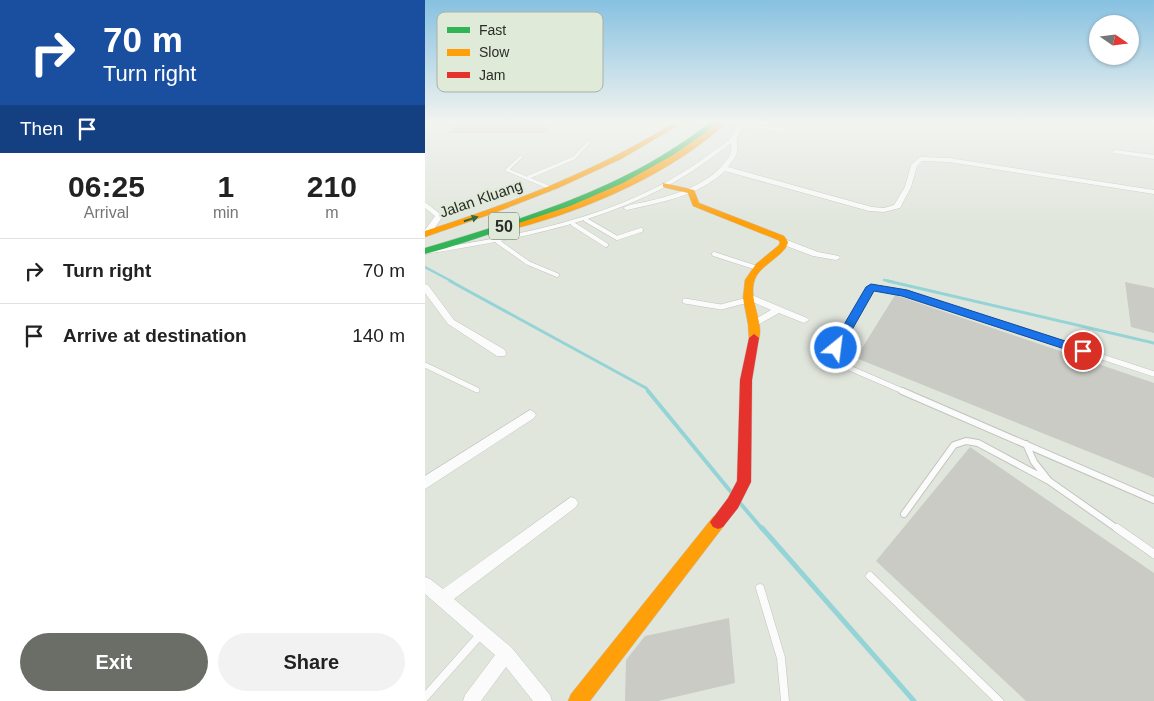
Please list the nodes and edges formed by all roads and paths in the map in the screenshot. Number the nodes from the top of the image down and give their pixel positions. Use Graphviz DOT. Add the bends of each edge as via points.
graph roads {
  1 [pos="575,156"];
  2 [pos="624,156"];
  3 [pos="668,156"];
  4 [pos="678,156"];
  5 [pos="712,156"];
  6 [pos="733,156"];
  7 [pos="521,157"];
  8 [pos="664,158"];
  9 [pos="723,168"];
  10 [pos="529,177"];
  11 [pos="666,185"];
  12 [pos="553,190"];
  13 [pos="691,192"];
  14 [pos="1154,192"];
  15 [pos="506,202"];
  16 [pos="425,204"];
  17 [pos="602,214"];
  18 [pos="519,216"];
  19 [pos="586,220"];
  20 [pos="573,224"];
  21 [pos="641,230"];
  22 [pos="426,233"];
  23 [pos="483,233"];
  24 [pos="497,241"];
  25 [pos="784,242"];
  26 [pos="606,245"];
  27 [pos="425,251"];
  28 [pos="714,254"];
  29 [pos="836,258"];
  30 [pos="757,268"];
  31 [pos="557,275"];
  32 [pos="425,288"];
  33 [pos="748,298"];
  34 [pos="685,302"];
  35 [pos="779,309"];
  36 [pos="804,320"];
  37 [pos="753,324"];
  38 [pos="501,353"];
  39 [pos="425,365"];
  40 [pos="1154,374"];
  41 [pos="477,390"];
  42 [pos="530,415"];
  43 [pos="1026,444"];
  44 [pos="1049,481"];
  45 [pos="425,483"];
  46 [pos="1154,500"];
  47 [pos="571,502"];
  48 [pos="904,514"];
  49 [pos="1154,554"];
  50 [pos="870,576"];
  51 [pos="425,584"];
  52 [pos="759,588"];
  53 [pos="442,600"];
  54 [pos="481,634"];
  55 [pos="506,654"];
  56 [pos="425,697"];
  57 [pos="471,701"];
  58 [pos="545,701"];
  59 [pos="578,701"];
  60 [pos="785,701"];
  61 [pos="999,701"];
  1 -- 10 [label="lane"];
  2 -- 12 [label="main road, Jalan Kluang / 50"];
  3 -- 8 [label="main road, Jalan Kluang / 50"];
  4 -- 23 [label="main road" via="623,187 557,214"];
  5 -- 11 [label="street"];
  6 -- 9 [label="street"];
  7 -- 10 [label="lane" via="507,170"];
  8 -- 23 [label="main road, Jalan Kluang / 50" via="582,198"];
  9 -- 13 [label="street"];
  9 -- 14 [label="street" via="872,210 897,206 908,187 914,165 920,159 949,160"];
  10 -- 12 [label="lane"];
  11 -- 13 [label="main road"];
  11 -- 17 [label="street"];
  22 -- 12 [label="main road, Jalan Kluang / 50, one-way"];
  13 -- 17 [label="street"];
  13 -- 25 [label="main road" via="696,204"];
  15 -- 18 [label="path, bridge"];
  16 -- 22 [label="street" via="439,216"];
  17 -- 19 [label="street"];
  19 -- 20 [label="street"];
  19 -- 21 [label="lane" via="617,238"];
  20 -- 24 [label="street"];
  20 -- 26 [label="lane"];
  23 -- 27 [label="main road, Jalan Kluang / 50"];
  24 -- 27 [label="street"];
  24 -- 31 [label="lane" via="528,264"];
  25 -- 29 [label="street"];
  25 -- 30 [label="main road"];
  28 -- 30 [label="lane"];
  30 -- 33 [label="main road" via="747,284"];
  32 -- 38 [label="street" via="451,322"];
  33 -- 34 [label="lane" via="721,307"];
  33 -- 35 [label="street"];
  33 -- 37 [label="main road"];
  35 -- 36 [label="street"];
  35 -- 37 [label="street"];
  37 -- 59 [label="main road" via="755,330 746,380 744,482 740,491"];
  39 -- 41 [label="lane"];
  40 -- 43 [label="lane" via="904,292 871,287 836,348 837,360"];
  42 -- 45 [label="street"];
  43 -- 44 [label="lane" via="1034,462"];
  43 -- 46 [label="lane"];
  44 -- 48 [label="lane" via="979,443 966,441 954,445"];
  44 -- 49 [label="lane"];
  47 -- 53 [label="street"];
  50 -- 61 [label="lane"];
  51 -- 53 [label="street"];
  52 -- 60 [label="lane" via="777,641"];
  53 -- 54 [label="street"];
  54 -- 55 [label="street"];
  54 -- 56 [label="lane"];
  55 -- 57 [label="street"];
  55 -- 58 [label="street"];
}
